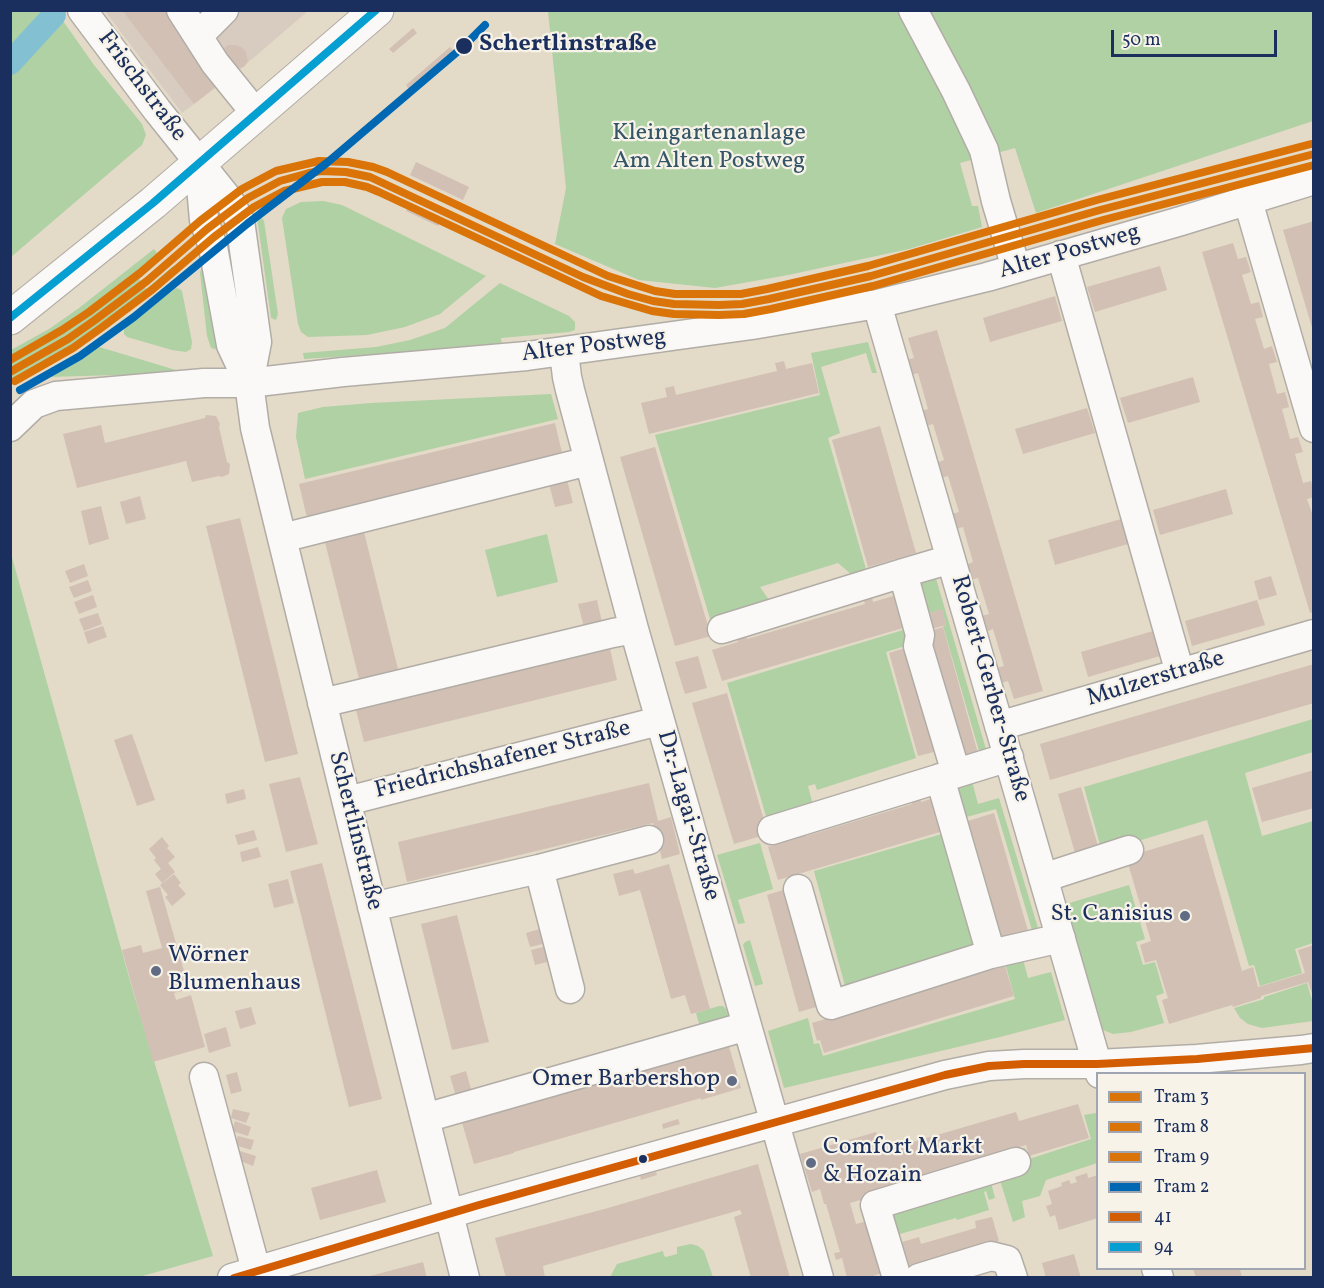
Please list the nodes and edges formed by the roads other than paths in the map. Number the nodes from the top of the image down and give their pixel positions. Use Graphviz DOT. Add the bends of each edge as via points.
graph roads {
  1 [pos="82,10"];
  2 [pos="181,10"];
  3 [pos="224,10"];
  4 [pos="377,10"];
  5 [pos="913,10"];
  6 [pos="198,36"];
  7 [pos="257,115"];
  8 [pos="199,164"];
  9 [pos="1314,180"];
  10 [pos="1248,201"];
  11 [pos="1061,255"];
  12 [pos="1016,268"];
  13 [pos="877,304"];
  14 [pos="10,318"];
  15 [pos="564,352"];
  16 [pos="249,383"];
  17 [pos="10,427"];
  18 [pos="1314,428"];
  19 [pos="589,461"];
  20 [pos="282,538"];
  21 [pos="951,560"];
  22 [pos="903,573"];
  23 [pos="634,629"];
  24 [pos="722,629"];
  25 [pos="1314,634"];
  26 [pos="1180,673"];
  27 [pos="322,703"];
  28 [pos="659,721"];
  29 [pos="999,726"];
  30 [pos="1008,757"];
  31 [pos="948,776"];
  32 [pos="347,801"];
  33 [pos="772,830"];
  34 [pos="649,840"];
  35 [pos="1130,850"];
  36 [pos="539,869"];
  37 [pos="1043,878"];
  38 [pos="798,889"];
  39 [pos="372,907"];
  40 [pos="1060,938"];
  41 [pos="991,954"];
  42 [pos="570,989"];
  43 [pos="747,1026"];
  44 [pos="1314,1048"];
  45 [pos="1099,1069"];
  46 [pos="204,1077"];
  47 [pos="425,1118"];
  48 [pos="775,1122"];
  49 [pos="1016,1162"];
  50 [pos="448,1214"];
  51 [pos="312,1266"];
  52 [pos="244,1274"];
  53 [pos="465,1278"];
  54 [pos="819,1278"];
  55 [pos="897,1278"];
  56 [pos="919,1278"];
  57 [pos="1013,1278"];
  1 -- 8 [label="street, Frischstraße"];
  2 -- 6 [label="street"];
  3 -- 6 [label="street"];
  4 -- 7 [label="main road"];
  5 -- 12 [label="street" via="984,150"];
  6 -- 7 [label="street"];
  7 -- 8 [label="main road"];
  8 -- 14 [label="main road"];
  8 -- 16 [label="street, Schertlinstraße" via="204,220 213,247 231,345"];
  9 -- 10 [label="street, Alter Postweg"];
  10 -- 11 [label="street, Alter Postweg"];
  10 -- 18 [label="street"];
  11 -- 12 [label="street, Alter Postweg"];
  11 -- 26 [label="street"];
  12 -- 13 [label="street, Alter Postweg"];
  13 -- 15 [label="street, Alter Postweg"];
  13 -- 21 [label="street, Robert-Gerber-Straße"];
  15 -- 16 [label="street, Alter Postweg"];
  15 -- 19 [label="street, Dr.-Lagai-Straße"];
  16 -- 17 [label="street, Alter Postweg" via="204,383 56,396 34,404"];
  16 -- 20 [label="street, Schertlinstraße" via="255,428"];
  19 -- 20 [label="street"];
  19 -- 23 [label="street, Dr.-Lagai-Straße"];
  20 -- 27 [label="street, Schertlinstraße"];
  21 -- 22 [label="street"];
  21 -- 29 [label="street, Robert-Gerber-Straße"];
  22 -- 24 [label="street"];
  22 -- 31 [label="street" via="920,635 918,646"];
  23 -- 27 [label="street"];
  23 -- 28 [label="street, Dr.-Lagai-Straße"];
  25 -- 26 [label="street, Mulzerstraße"];
  26 -- 29 [label="street, Mulzerstraße"];
  27 -- 32 [label="street, Schertlinstraße"];
  28 -- 32 [label="street, Friedrichshafener Straße"];
  28 -- 43 [label="street, Dr.-Lagai-Straße"];
  29 -- 30 [label="street, Robert-Gerber-Straße"];
  30 -- 31 [label="street"];
  30 -- 37 [label="street, Robert-Gerber-Straße"];
  31 -- 33 [label="street"];
  31 -- 41 [label="street"];
  32 -- 39 [label="street, Schertlinstraße"];
  34 -- 36 [label="street"];
  35 -- 37 [label="street"];
  36 -- 39 [label="street"];
  36 -- 42 [label="street"];
  37 -- 40 [label="street, Robert-Gerber-Straße"];
  38 -- 41 [label="street" via="831,1005"];
  39 -- 47 [label="street, Schertlinstraße"];
  40 -- 41 [label="street"];
  40 -- 45 [label="street, Robert-Gerber-Straße"];
  43 -- 47 [label="street"];
  43 -- 48 [label="street, Dr.-Lagai-Straße"];
  44 -- 45 [label="street"];
  45 -- 48 [label="street" via="989,1066 945,1074"];
  46 -- 52 [label="street"];
  47 -- 50 [label="street, Schertlinstraße"];
  48 -- 50 [label="street"];
  48 -- 54 [label="street, Dr.-Lagai-Straße"];
  49 -- 55 [label="street" via="875,1205"];
  50 -- 51 [label="street"];
  50 -- 53 [label="street, Schertlinstraße"];
  51 -- 52 [label="street"];
  56 -- 57 [label="street" via="991,1256 1007,1260"];
}
